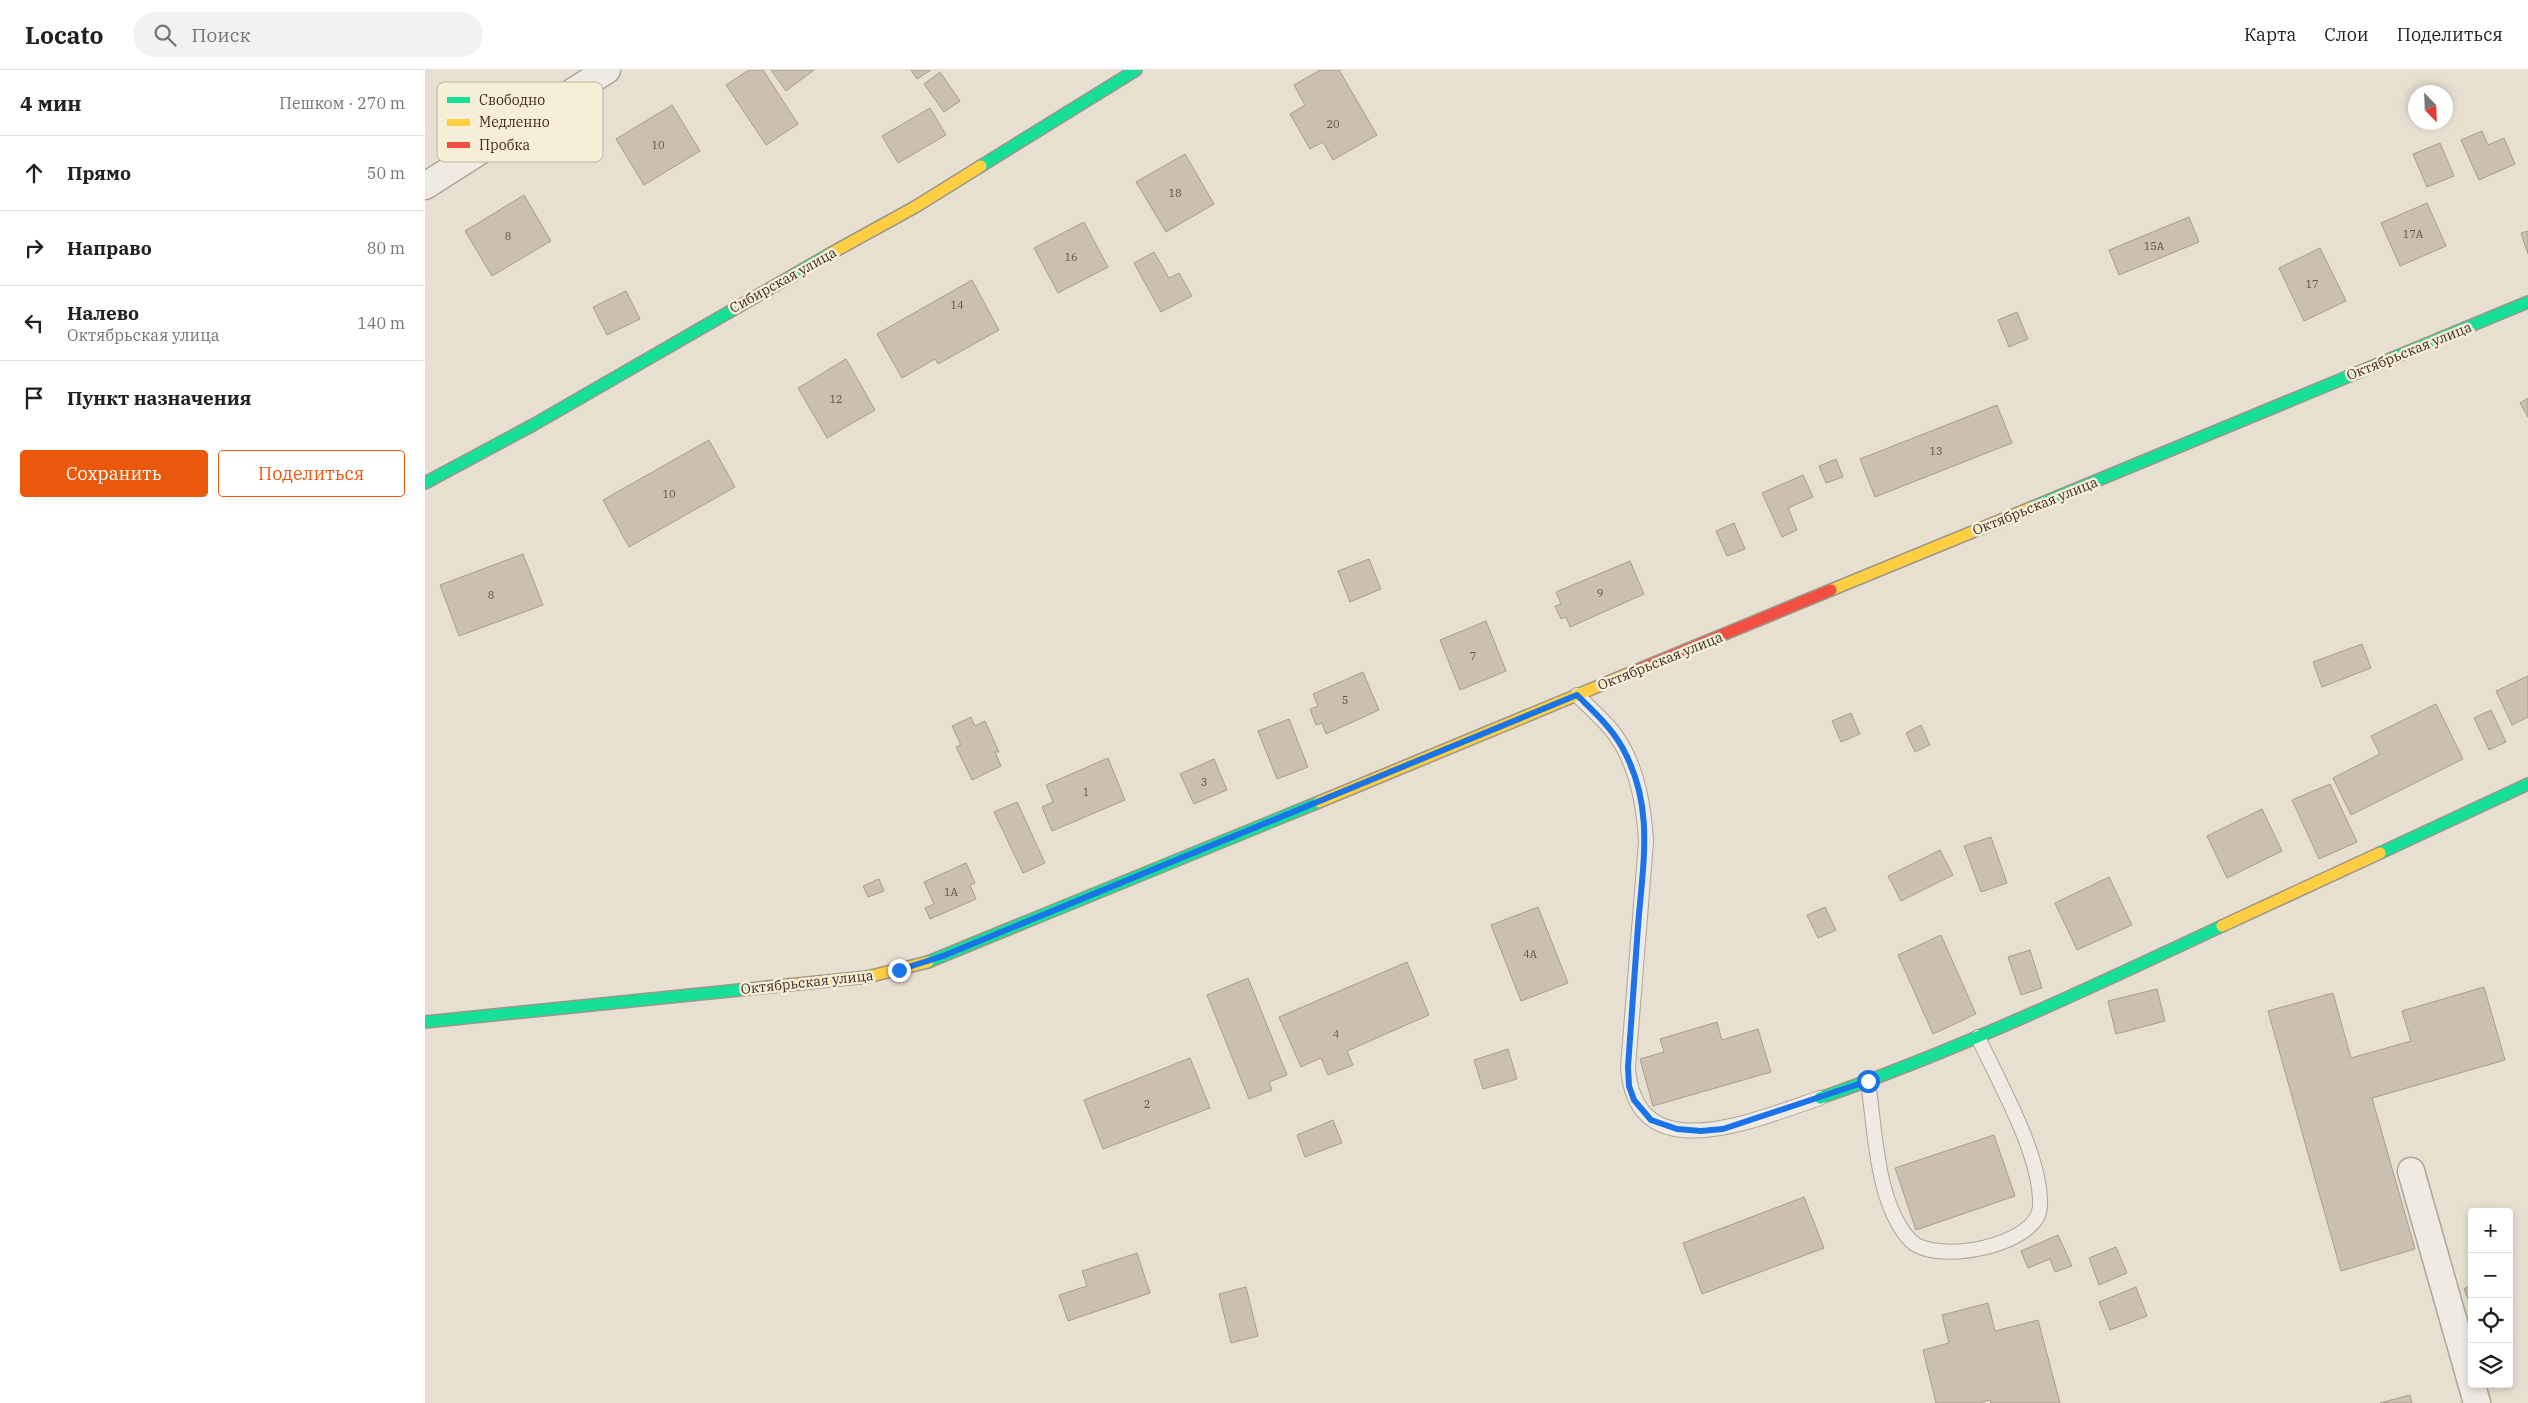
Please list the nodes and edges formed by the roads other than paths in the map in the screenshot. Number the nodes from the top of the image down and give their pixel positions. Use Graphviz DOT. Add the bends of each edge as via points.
graph roads {
  1 [pos="607,70"];
  2 [pos="1136,70"];
  3 [pos="588,82"];
  4 [pos="463,162"];
  5 [pos="425,186"];
  6 [pos="2528,302"];
  7 [pos="425,483"];
  8 [pos="1577,695"];
  9 [pos="2528,784"];
  10 [pos="425,1022"];
  11 [pos="1978,1037"];
  12 [pos="1868,1081"];
  13 [pos="1820,1098"];
  14 [pos="2411,1171"];
  15 [pos="2477,1403"];
  1 -- 3 [label="street"];
  2 -- 7 [label="street, Сибирская улица" via="915,207"];
  4 -- 5 [label="street"];
  6 -- 8 [label="street, Октябрьская улица"];
  8 -- 10 [label="street, Октябрьская улица" via="943,956 899,970 867,977"];
  8 -- 13 [label="lane" via="1623,747 1637,781 1645,818 1646,842 1628,1067 1629,1086 1637,1105 1651,1120 1677,1129 1701,1131 1723,1129"];
  9 -- 11 [label="street"];
  11 -- 12 [label="street"];
  11 -- 12 [label="lane" via="2024,1138 2038,1181 2040,1208 2035,1221 2013,1237 1991,1246 1957,1252 1921,1248 1901,1229 1887,1198"];
  12 -- 13 [label="street"];
  14 -- 15 [label="street"];
}
